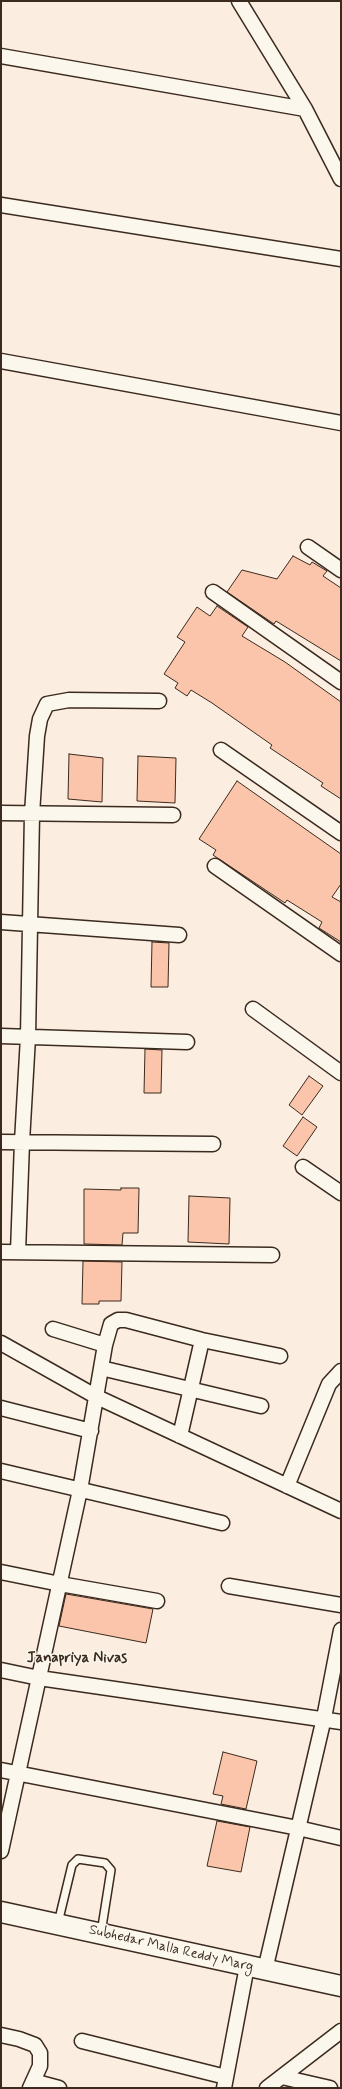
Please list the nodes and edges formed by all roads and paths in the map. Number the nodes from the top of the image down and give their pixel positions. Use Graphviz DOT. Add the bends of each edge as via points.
graph roads {
  1 [pos="239,1"];
  2 [pos="1,56"];
  3 [pos="305,109"];
  4 [pos="341,179"];
  5 [pos="1,205"];
  6 [pos="341,259"];
  7 [pos="1,361"];
  8 [pos="341,423"];
  9 [pos="308,547"];
  10 [pos="341,570"];
  11 [pos="213,592"];
  12 [pos="341,682"];
  13 [pos="159,701"];
  14 [pos="221,750"];
  15 [pos="1,813"];
  16 [pos="32,814"];
  17 [pos="173,815"];
  18 [pos="341,832"];
  19 [pos="215,866"];
  20 [pos="1,922"];
  21 [pos="31,924"];
  22 [pos="179,935"];
  23 [pos="341,954"];
  24 [pos="253,1009"];
  25 [pos="1,1036"];
  26 [pos="28,1037"];
  27 [pos="187,1042"];
  28 [pos="341,1073"];
  29 [pos="1,1142"];
  30 [pos="22,1142"];
  31 [pos="213,1144"];
  32 [pos="303,1167"];
  33 [pos="341,1193"];
  34 [pos="1,1252"];
  35 [pos="18,1252"];
  36 [pos="272,1255"];
  37 [pos="53,1328"];
  38 [pos="202,1340"];
  39 [pos="1,1343"];
  40 [pos="105,1345"];
  41 [pos="280,1356"];
  42 [pos="101,1368"];
  43 [pos="341,1371"];
  44 [pos="190,1389"];
  45 [pos="97,1397"];
  46 [pos="261,1406"];
  47 [pos="1,1408"];
  48 [pos="91,1430"];
  49 [pos="180,1436"];
  50 [pos="1,1471"];
  51 [pos="287,1486"];
  52 [pos="80,1490"];
  53 [pos="341,1511"];
  54 [pos="222,1523"];
  55 [pos="1,1572"];
  56 [pos="60,1584"];
  57 [pos="229,1586"];
  58 [pos="157,1601"];
  59 [pos="341,1605"];
  60 [pos="341,1630"];
  61 [pos="1,1670"];
  62 [pos="39,1678"];
  63 [pos="324,1718"];
  64 [pos="341,1722"];
  65 [pos="1,1770"];
  66 [pos="19,1774"];
  67 [pos="298,1828"];
  68 [pos="341,1838"];
  69 [pos="1,1851"];
  70 [pos="1,1912"];
  71 [pos="58,1923"];
  72 [pos="101,1933"];
  73 [pos="256,1968"];
  74 [pos="341,1986"];
  75 [pos="341,2031"];
  76 [pos="1,2035"];
  77 [pos="82,2040"];
  78 [pos="282,2077"];
  79 [pos="225,2082"];
  80 [pos="31,2085"];
  81 [pos="59,2088"];
  82 [pos="267,2088"];
  83 [pos="330,2088"];
  1 -- 3 [label="street"];
  2 -- 3 [label="street"];
  3 -- 4 [label="street"];
  5 -- 6 [label="street"];
  7 -- 8 [label="street"];
  9 -- 10 [label="street"];
  11 -- 12 [label="street"];
  13 -- 16 [label="street" via="69,700 47,704 40,719 37,736"];
  14 -- 18 [label="street"];
  15 -- 16 [label="street"];
  16 -- 17 [label="street"];
  16 -- 21 [label="street"];
  19 -- 23 [label="street"];
  20 -- 21 [label="street"];
  21 -- 22 [label="street"];
  21 -- 26 [label="street"];
  24 -- 28 [label="street"];
  25 -- 26 [label="street"];
  26 -- 27 [label="street"];
  26 -- 30 [label="street"];
  29 -- 30 [label="street"];
  30 -- 31 [label="street"];
  30 -- 35 [label="street"];
  32 -- 33 [label="street"];
  34 -- 35 [label="street"];
  35 -- 36 [label="street"];
  37 -- 40 [label="street"];
  38 -- 40 [label="street" via="118,1320 109,1329"];
  38 -- 41 [label="street"];
  38 -- 44 [label="street"];
  39 -- 45 [label="street"];
  40 -- 42 [label="street"];
  42 -- 44 [label="street"];
  42 -- 45 [label="street"];
  43 -- 51 [label="street" via="329,1384"];
  44 -- 46 [label="street"];
  44 -- 49 [label="street"];
  45 -- 48 [label="street"];
  45 -- 49 [label="street"];
  47 -- 48 [label="street"];
  48 -- 52 [label="street"];
  49 -- 51 [label="street"];
  50 -- 52 [label="street"];
  51 -- 53 [label="street"];
  52 -- 54 [label="street"];
  52 -- 56 [label="street"];
  55 -- 56 [label="street"];
  56 -- 58 [label="street"];
  56 -- 62 [label="street"];
  57 -- 59 [label="street"];
  60 -- 63 [label="street"];
  61 -- 62 [label="street"];
  62 -- 63 [label="street"];
  62 -- 66 [label="street"];
  63 -- 64 [label="street"];
  63 -- 67 [label="street"];
  65 -- 66 [label="street"];
  66 -- 67 [label="street"];
  66 -- 69 [label="street"];
  67 -- 68 [label="street"];
  67 -- 73 [label="street"];
  70 -- 71 [label="main road, Subhedar Malla Reddy Marg"];
  71 -- 72 [label="main road, Subhedar Malla Reddy Marg"];
  71 -- 72 [label="lane" via="72,1865 78,1859 105,1862 111,1870"];
  72 -- 73 [label="main road, Subhedar Malla Reddy Marg"];
  73 -- 74 [label="main road, Subhedar Malla Reddy Marg"];
  73 -- 79 [label="street"];
  75 -- 78 [label="street"];
  76 -- 80 [label="street" via="34,2045 40,2053 40,2066"];
  77 -- 79 [label="street"];
  78 -- 82 [label="street"];
  78 -- 83 [label="street"];
  80 -- 81 [label="street"];
}
